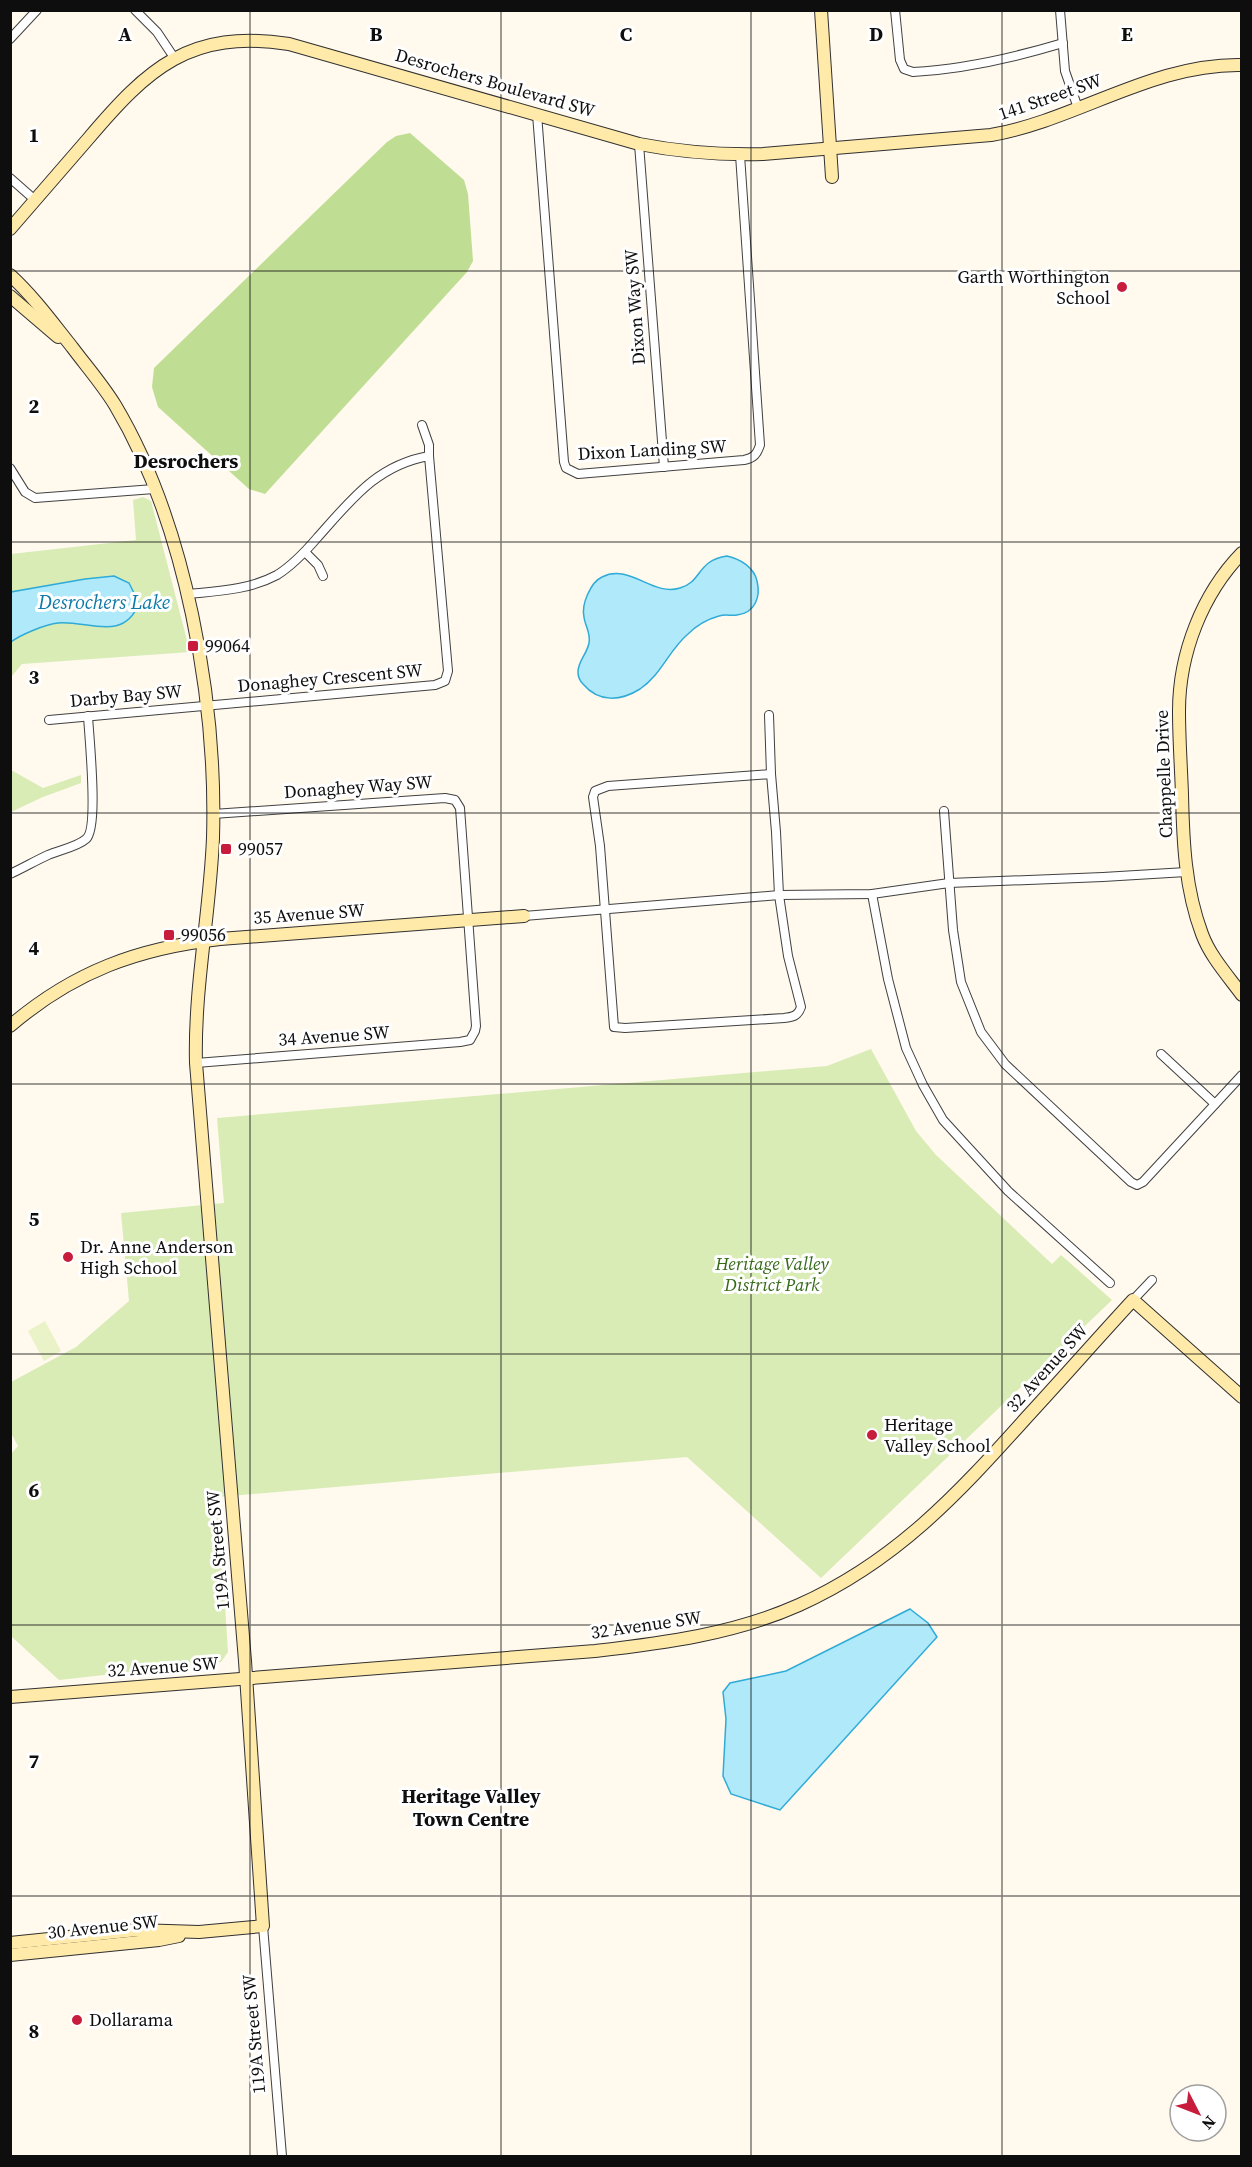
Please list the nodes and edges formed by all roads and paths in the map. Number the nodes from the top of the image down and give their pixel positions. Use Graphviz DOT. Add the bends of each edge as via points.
graph roads {
  1 [pos="36,10"];
  2 [pos="135,10"];
  3 [pos="821,10"];
  4 [pos="895,10"];
  5 [pos="1060,10"];
  6 [pos="10,39"];
  7 [pos="1063,43"];
  8 [pos="175,58"];
  9 [pos="1242,65"];
  10 [pos="1078,108"];
  11 [pos="537,114"];
  12 [pos="639,144"];
  13 [pos="831,149"];
  14 [pos="740,154"];
  15 [pos="832,177"];
  16 [pos="10,178"];
  17 [pos="35,200"];
  18 [pos="10,229"];
  19 [pos="10,275"];
  20 [pos="10,296"];
  21 [pos="73,349"];
  22 [pos="422,425"];
  23 [pos="429,456"];
  24 [pos="664,467"];
  25 [pos="10,468"];
  26 [pos="154,489"];
  27 [pos="305,552"];
  28 [pos="1242,553"];
  29 [pos="323,576"];
  30 [pos="188,594"];
  31 [pos="207,705"];
  32 [pos="770,715"];
  33 [pos="88,716"];
  34 [pos="50,720"];
  35 [pos="771,774"];
  36 [pos="944,811"];
  37 [pos="213,814"];
  38 [pos="1186,872"];
  39 [pos="10,874"];
  40 [pos="949,883"];
  41 [pos="872,894"];
  42 [pos="779,895"];
  43 [pos="604,910"];
  44 [pos="524,916"];
  45 [pos="468,920"];
  46 [pos="205,940"];
  47 [pos="1242,995"];
  48 [pos="10,1026"];
  49 [pos="1161,1054"];
  50 [pos="196,1063"];
  51 [pos="1242,1075"];
  52 [pos="1215,1104"];
  53 [pos="1152,1280"];
  54 [pos="1110,1283"];
  55 [pos="1133,1300"];
  56 [pos="1242,1397"];
  57 [pos="246,1678"];
  58 [pos="10,1697"];
  59 [pos="263,1926"];
  60 [pos="199,1932"];
  61 [pos="10,1943"];
  62 [pos="10,1955"];
  63 [pos="282,2157"];
  1 -- 6 [label="street"];
  2 -- 8 [label="street"];
  3 -- 13 [label="street"];
  4 -- 7 [label="street" via="900,60 904,69 913,72 986,64"];
  5 -- 7 [label="street"];
  7 -- 10 [label="street" via="1065,71"];
  8 -- 11 [label="street, Desrochers Boulevard SW" via="220,43 289,44"];
  8 -- 17 [label="street, Desrochers Boulevard SW" via="124,97"];
  9 -- 10 [label="street, 141 Street SW" via="1213,66 1167,76"];
  10 -- 13 [label="street, 141 Street SW" via="991,135"];
  11 -- 12 [label="street, Desrochers Boulevard SW"];
  11 -- 24 [label="street, Dixon Landing SW" via="566,468 578,474"];
  12 -- 14 [label="street, Desrochers Boulevard SW"];
  12 -- 24 [label="street, Dixon Way SW"];
  13 -- 14 [label="street, Desrochers Boulevard SW"];
  13 -- 15 [label="street"];
  14 -- 24 [label="street, Dixon Landing SW" via="760,445 750,459"];
  16 -- 17 [label="street"];
  17 -- 18 [label="street, Desrochers Boulevard SW"];
  19 -- 21 [label="street" via="41,306"];
  20 -- 21 [label="street"];
  21 -- 26 [label="street, 119A Street SW" via="115,406"];
  22 -- 23 [label="street, Donaghey Crescent SW"];
  23 -- 27 [label="street" via="401,463 372,481"];
  23 -- 31 [label="street, Donaghey Crescent SW" via="448,671 445,681"];
  25 -- 26 [label="street" via="25,492 35,498"];
  26 -- 30 [label="street, 119A Street SW"];
  27 -- 29 [label="street"];
  27 -- 30 [label="street" via="288,567 258,583 233,590"];
  28 -- 38 [label="street, Chappelle Drive" via="1212,591 1194,630 1183,672 1179,710"];
  30 -- 31 [label="street, 119A Street SW"];
  31 -- 33 [label="street, Darby Bay SW"];
  31 -- 37 [label="street, 119A Street SW"];
  32 -- 35 [label="street"];
  33 -- 34 [label="street, Darby Bay SW"];
  33 -- 39 [label="street" via="92,805 89,837"];
  35 -- 42 [label="street"];
  35 -- 43 [label="street" via="608,786 595,791"];
  36 -- 40 [label="street"];
  37 -- 45 [label="street, Donaghey Way SW" via="455,800 460,808"];
  37 -- 46 [label="street, 119A Street SW"];
  38 -- 40 [label="street"];
  38 -- 47 [label="street, Chappelle Drive" via="1202,935"];
  40 -- 41 [label="street"];
  40 -- 52 [label="street" via="962,982 981,1032 1005,1064 1131,1182 1143,1182"];
  41 -- 42 [label="street"];
  41 -- 54 [label="street" via="906,1048 943,1120 1008,1191"];
  42 -- 43 [label="street"];
  42 -- 43 [label="street" via="801,1007 792,1017 614,1027"];
  43 -- 44 [label="street"];
  44 -- 45 [label="street, 35 Avenue SW"];
  45 -- 46 [label="street, 35 Avenue SW"];
  45 -- 50 [label="street, 34 Avenue SW" via="476,1026 470,1040"];
  46 -- 48 [label="street, 35 Avenue SW" via="113,962 64,986"];
  46 -- 50 [label="street, 119A Street SW"];
  49 -- 52 [label="street"];
  50 -- 57 [label="street, 119A Street SW"];
  51 -- 52 [label="street"];
  53 -- 55 [label="street, 32 Avenue SW"];
  55 -- 56 [label="street"];
  55 -- 57 [label="street, 32 Avenue SW" via="922,1527 863,1569 798,1605 733,1628 668,1642"];
  57 -- 58 [label="street, 32 Avenue SW"];
  57 -- 59 [label="street, 119A Street SW"];
  59 -- 60 [label="street, 30 Avenue SW"];
  59 -- 63 [label="street, 119A Street SW"];
  60 -- 61 [label="street, 30 Avenue SW" via="137,1930"];
  60 -- 62 [label="street, 30 Avenue SW" via="159,1940"];
}
